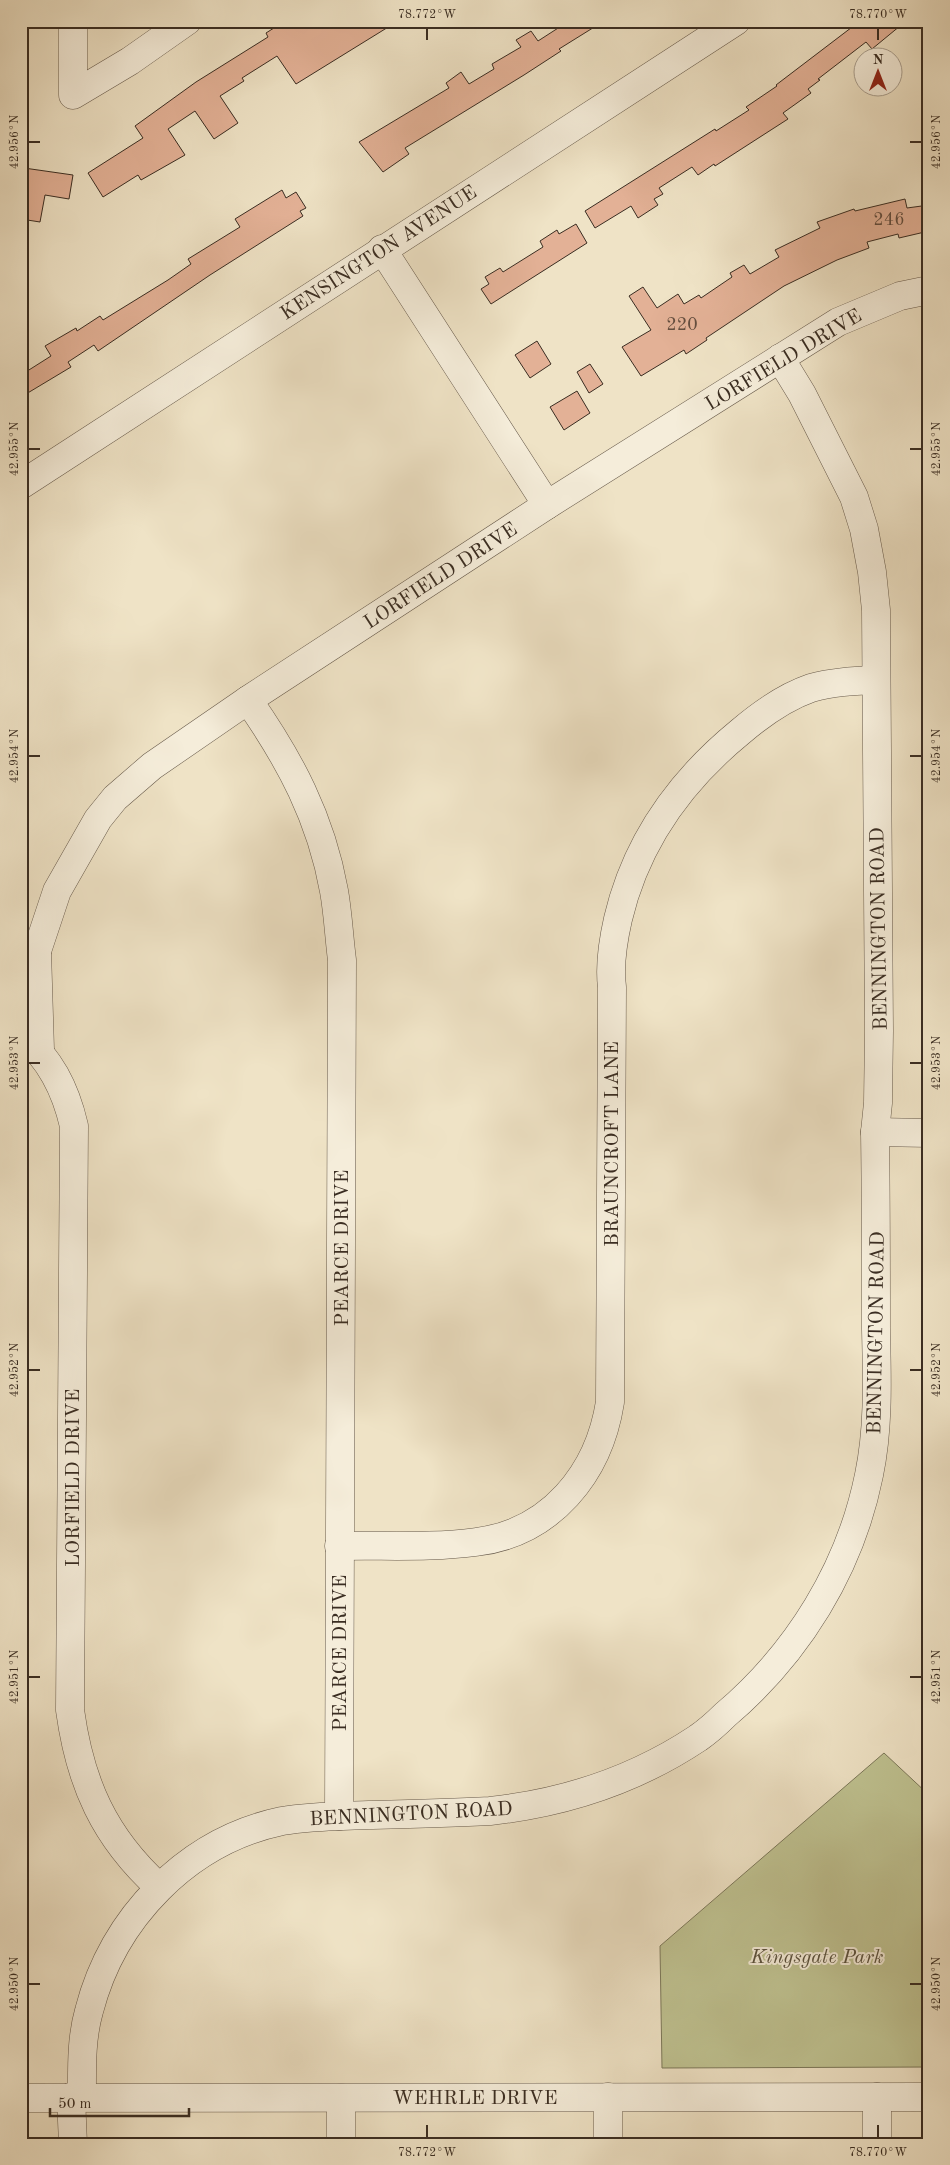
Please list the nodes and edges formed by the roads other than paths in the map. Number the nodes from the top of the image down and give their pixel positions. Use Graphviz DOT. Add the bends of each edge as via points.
graph roads {
  1 [pos="73,21"];
  2 [pos="187,21"];
  3 [pos="736,21"];
  4 [pos="382,249"];
  5 [pos="929,290"];
  6 [pos="780,358"];
  7 [pos="21,485"];
  8 [pos="547,505"];
  9 [pos="875,680"];
  10 [pos="248,700"];
  11 [pos="29,958"];
  12 [pos="30,1041"];
  13 [pos="875,1132"];
  14 [pos="929,1133"];
  15 [pos="340,1546"];
  16 [pos="339,1816"];
  17 [pos="159,1887"];
  18 [pos="76,2097"];
  19 [pos="608,2097"];
  20 [pos="877,2097"];
  21 [pos="929,2097"];
  22 [pos="21,2098"];
  23 [pos="341,2098"];
  24 [pos="72,2144"];
  25 [pos="341,2144"];
  26 [pos="608,2144"];
  27 [pos="877,2144"];
  1 -- 2 [label="street" via="73,95 130,61"];
  3 -- 4 [label="street, KENSINGTON AVENUE"];
  4 -- 7 [label="street, KENSINGTON AVENUE"];
  4 -- 8 [label="street"];
  5 -- 6 [label="street, LORFIELD DRIVE" via="868,307"];
  6 -- 8 [label="street, LORFIELD DRIVE"];
  6 -- 9 [label="street, BENNINGTON ROAD" via="802,394 854,497 864,529 876,610"];
  8 -- 10 [label="street, LORFIELD DRIVE"];
  9 -- 13 [label="street, BENNINGTON ROAD" via="879,1031"];
  9 -- 15 [label="street, BRAUNCROFT LANE" via="836,682 811,688 758,717 721,747 685,783 663,812 637,860 616,927 610,972 610,1402 599,1448 586,1472 550,1511 504,1536 462,1543"];
  10 -- 11 [label="street, LORFIELD DRIVE" via="152,766 115,798 98,819 57,891"];
  10 -- 15 [label="street, PEARCE DRIVE" via="293,769 309,803 334,891 342,960"];
  11 -- 12 [label="street, LORFIELD DRIVE"];
  12 -- 17 [label="street, LORFIELD DRIVE" via="60,1080 74,1126 70,1710 75,1744 84,1777 110,1831 124,1852"];
  13 -- 14 [label="street"];
  13 -- 16 [label="street, BENNINGTON ROAD" via="877,1416 869,1474 843,1558 800,1635 742,1702 699,1737 632,1774 591,1791 490,1812"];
  15 -- 16 [label="street, PEARCE DRIVE"];
  16 -- 17 [label="street, BENNINGTON ROAD" via="281,1822 249,1831 218,1844 189,1862"];
  17 -- 18 [label="street, BENNINGTON ROAD" via="135,1914 100,1977 88,2011"];
  18 -- 22 [label="street, WEHRLE DRIVE"];
  18 -- 23 [label="street, WEHRLE DRIVE"];
  18 -- 24 [label="street, BENNINGTON ROAD"];
  19 -- 20 [label="street, WEHRLE DRIVE"];
  19 -- 23 [label="street, WEHRLE DRIVE"];
  19 -- 26 [label="street"];
  20 -- 21 [label="street, WEHRLE DRIVE"];
  20 -- 27 [label="street"];
  23 -- 25 [label="street"];
}
